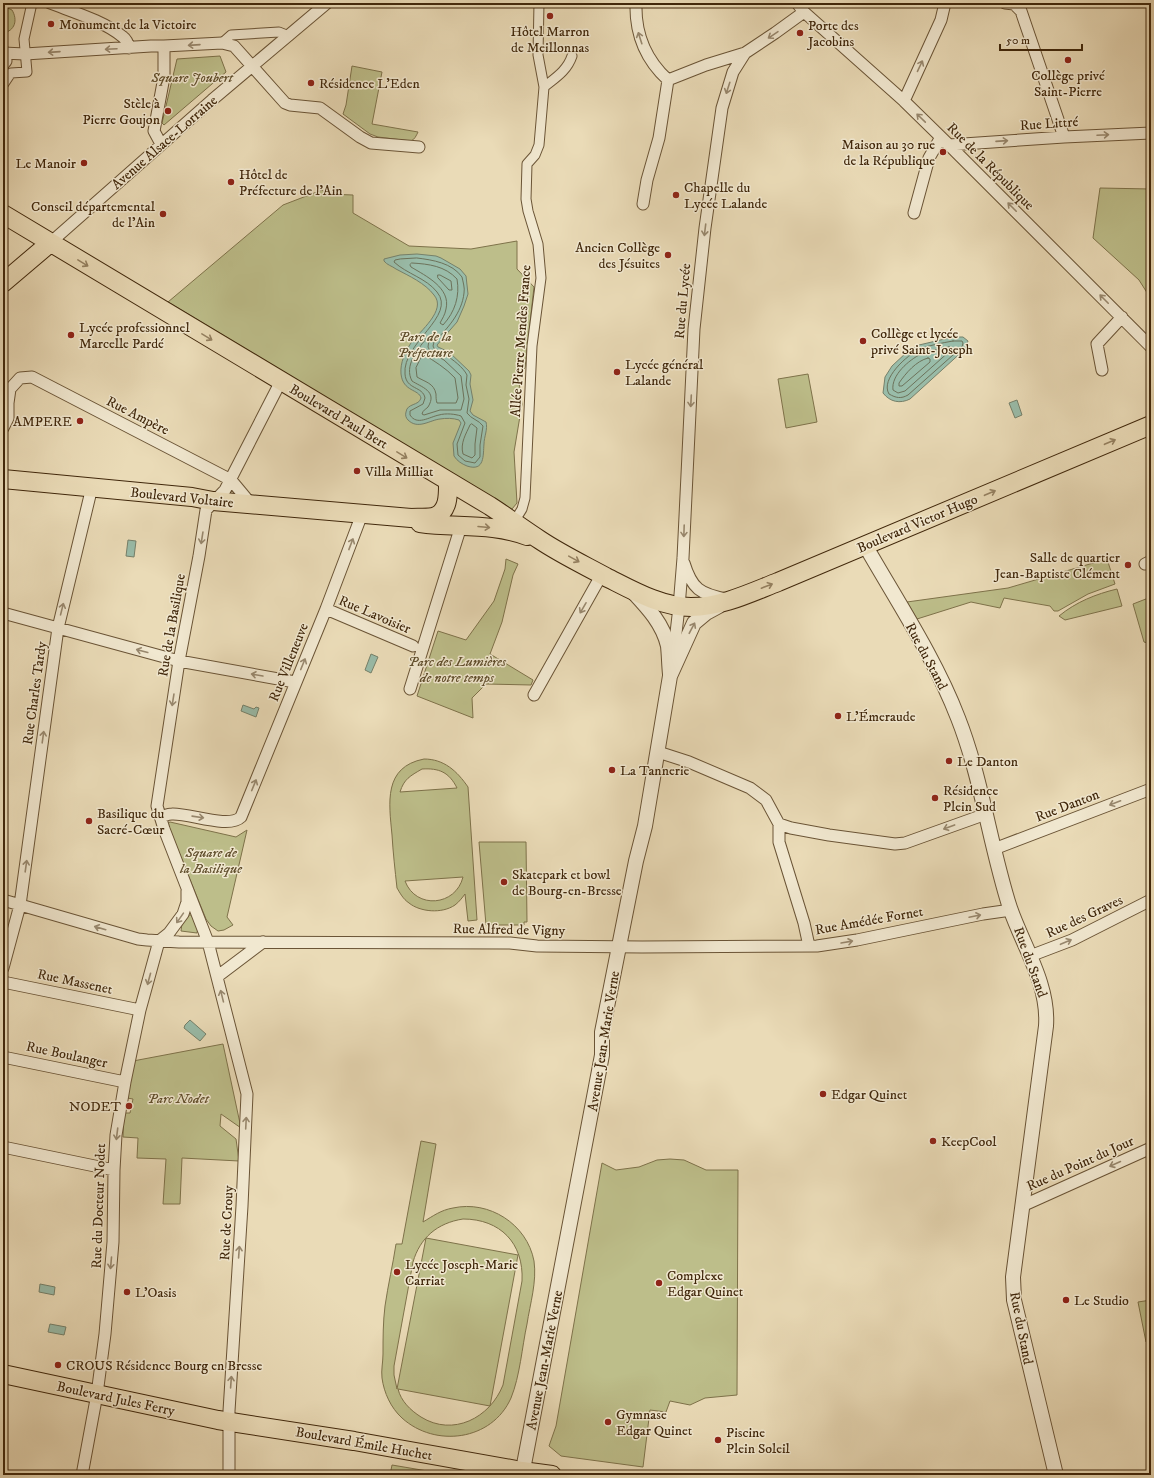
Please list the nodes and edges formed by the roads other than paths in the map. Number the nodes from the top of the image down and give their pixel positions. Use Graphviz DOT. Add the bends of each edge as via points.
graph roads {
  1 [pos="32,3"];
  2 [pos="50,3"];
  3 [pos="327,3"];
  4 [pos="539,3"];
  5 [pos="636,3"];
  6 [pos="945,3"];
  7 [pos="1005,3"];
  8 [pos="803,6"];
  9 [pos="289,36"];
  10 [pos="222,43"];
  11 [pos="164,46"];
  12 [pos="129,48"];
  13 [pos="4,52"];
  14 [pos="745,53"];
  15 [pos="25,54"];
  16 [pos="572,56"];
  17 [pos="3,65"];
  18 [pos="252,65"];
  19 [pos="668,80"];
  20 [pos="3,85"];
  21 [pos="544,87"];
  22 [pos="904,101"];
  23 [pos="1151,133"];
  24 [pos="941,137"];
  25 [pos="1064,137"];
  26 [pos="161,144"];
  27 [pos="949,145"];
  28 [pos="419,147"];
  29 [pos="643,204"];
  30 [pos="914,213"];
  31 [pos="3,214"];
  32 [pos="50,243"];
  33 [pos="3,283"];
  34 [pos="1122,317"];
  35 [pos="1151,347"];
  36 [pos="1102,370"];
  37 [pos="281,382"];
  38 [pos="1151,425"];
  39 [pos="3,428"];
  40 [pos="3,478"];
  41 [pos="231,480"];
  42 [pos="448,482"];
  43 [pos="92,487"];
  44 [pos="213,501"];
  45 [pos="251,504"];
  46 [pos="362,514"];
  47 [pos="514,522"];
  48 [pos="461,526"];
  49 [pos="540,541"];
  50 [pos="865,545"];
  51 [pos="683,558"];
  52 [pos="602,574"];
  53 [pos="630,589"];
  54 [pos="730,600"];
  55 [pos="679,607"];
  56 [pos="326,609"];
  57 [pos="3,613"];
  58 [pos="58,628"];
  59 [pos="413,646"];
  60 [pos="179,661"];
  61 [pos="670,676"];
  62 [pos="295,682"];
  63 [pos="410,689"];
  64 [pos="534,695"];
  65 [pos="658,752"];
  66 [pos="1151,789"];
  67 [pos="986,814"];
  68 [pos="160,817"];
  69 [pos="779,824"];
  70 [pos="994,849"];
  71 [pos="188,888"];
  72 [pos="3,900"];
  73 [pos="1151,900"];
  74 [pos="20,905"];
  75 [pos="1011,910"];
  76 [pos="159,941"];
  77 [pos="208,942"];
  78 [pos="263,942"];
  79 [pos="620,946"];
  80 [pos="809,946"];
  81 [pos="1030,956"];
  82 [pos="3,968"];
  83 [pos="218,976"];
  84 [pos="3,982"];
  85 [pos="140,1010"];
  86 [pos="3,1057"];
  87 [pos="125,1082"];
  88 [pos="3,1147"];
  89 [pos="1151,1148"];
  90 [pos="114,1170"];
  91 [pos="1022,1206"];
  92 [pos="3,1374"];
  93 [pos="97,1394"];
  94 [pos="229,1421"];
  95 [pos="522,1473"];
  96 [pos="82,1475"];
  97 [pos="229,1475"];
  98 [pos="552,1475"];
  99 [pos="1056,1475"];
  1 -- 15 [label="street" via="24,39"];
  2 -- 12 [label="street" via="97,22 124,38"];
  3 -- 9 [label="street, Avenue Alsace-Lorraine"];
  4 -- 21 [label="street, Allée Pierre Mendès France" via="539,63"];
  19 -- 5 [label="street, one-way" via="656,69 638,34"];
  22 -- 6 [label="street, one-way" via="941,20"];
  7 -- 25 [label="street" via="1014,4 1021,11"];
  8 -- 14 [label="street, one-way" via="775,34"];
  8 -- 22 [label="street, Rue de la République"];
  9 -- 10 [label="street" via="280,32 231,35"];
  9 -- 18 [label="street, Avenue Alsace-Lorraine"];
  10 -- 11 [label="street, one-way"];
  10 -- 18 [label="street" via="234,46"];
  11 -- 12 [label="street"];
  11 -- 26 [label="street" via="164,77 154,131"];
  12 -- 15 [label="street, one-way"];
  13 -- 15 [label="street"];
  13 -- 17 [label="street" via="6,61"];
  14 -- 19 [label="street"];
  14 -- 51 [label="street, Rue du Lycée, one-way" via="733,72 722,108 705,228 694,329"];
  15 -- 20 [label="street" via="26,72 11,73"];
  16 -- 21 [label="street" via="565,70"];
  18 -- 26 [label="street, Avenue Alsace-Lorraine"];
  18 -- 28 [label="street" via="285,103 320,108 371,143"];
  19 -- 29 [label="street" via="659,138 646,180"];
  21 -- 47 [label="street, Allée Pierre Mendès France" via="539,145 527,164 526,199 538,244 541,278 532,346 525,498"];
  24 -- 22 [label="street, Rue de la République, one-way"];
  25 -- 23 [label="street, Rue Littré, one-way"];
  24 -- 27 [label="street, Rue de la République"];
  24 -- 30 [label="street" via="929,158"];
  27 -- 25 [label="street, Rue Littré, one-way"];
  26 -- 32 [label="street, Avenue Alsace-Lorraine"];
  34 -- 27 [label="street, Rue de la République, one-way"];
  31 -- 32 [label="main road, Boulevard Paul Bert"];
  32 -- 33 [label="main road, Avenue Alsace-Lorraine"];
  32 -- 37 [label="main road, Boulevard Paul Bert, one-way"];
  34 -- 35 [label="street, Rue de la République"];
  34 -- 36 [label="street" via="1097,344"];
  37 -- 41 [label="street, Rue de la Basilique"];
  37 -- 42 [label="main road, Boulevard Paul Bert, one-way"];
  50 -- 38 [label="main road, Boulevard Victor Hugo, one-way"];
  39 -- 41 [label="street, Rue Ampère" via="8,418 10,389 20,378 32,377"];
  40 -- 43 [label="main road, Boulevard Voltaire"];
  41 -- 44 [label="street, Rue de la Basilique"];
  41 -- 45 [label="street"];
  42 -- 46 [label="main road, Boulevard Voltaire" via="446,504 435,516 411,518"];
  42 -- 47 [label="main road, Boulevard Paul Bert"];
  43 -- 44 [label="main road, Boulevard Voltaire"];
  58 -- 43 [label="street, Rue Charles Tardy, one-way"];
  44 -- 45 [label="main road, Boulevard Voltaire"];
  44 -- 60 [label="street, Rue de la Basilique, one-way" via="206,510"];
  45 -- 46 [label="main road, Boulevard Voltaire"];
  46 -- 48 [label="main road, Boulevard Voltaire" via="427,524"];
  56 -- 46 [label="street, Rue Villeneuve, one-way"];
  47 -- 49 [label="main road, Boulevard Paul Bert"];
  48 -- 49 [label="main road, Boulevard Voltaire, one-way" via="516,531"];
  48 -- 63 [label="street"];
  49 -- 52 [label="main road, Boulevard Paul Bert, one-way"];
  54 -- 50 [label="main road, Boulevard Victor Hugo, one-way"];
  50 -- 67 [label="street, Rue du Stand" via="940,676 959,719"];
  51 -- 54 [label="street" via="692,582 698,590"];
  51 -- 55 [label="street, Rue du Lycée"];
  52 -- 53 [label="main road, Boulevard Paul Bert"];
  52 -- 64 [label="street, one-way"];
  53 -- 55 [label="main road, Boulevard Paul Bert"];
  53 -- 61 [label="street" via="661,627 668,647"];
  54 -- 55 [label="main road, Boulevard Victor Hugo" via="705,606"];
  61 -- 54 [label="street, one-way" via="694,623"];
  55 -- 61 [label="street, Avenue Jean-Marie Verne"];
  56 -- 59 [label="street, Rue Lavoisier"];
  62 -- 56 [label="street, Rue Villeneuve, one-way"];
  57 -- 58 [label="street"];
  60 -- 58 [label="street, one-way"];
  74 -- 58 [label="street, Rue Charles Tardy, one-way"];
  62 -- 60 [label="street, one-way"];
  60 -- 68 [label="street, Rue de la Basilique, one-way" via="156,806"];
  61 -- 65 [label="street, Avenue Jean-Marie Verne"];
  68 -- 62 [label="street, Rue Villeneuve, one-way" via="172,814 238,820 244,813"];
  65 -- 69 [label="street" via="750,788 766,800"];
  65 -- 79 [label="street, Avenue Jean-Marie Verne"];
  66 -- 70 [label="street, Rue Danton, one-way"];
  67 -- 69 [label="street, one-way" via="905,843 895,844 798,830"];
  67 -- 70 [label="street, Rue du Stand"];
  68 -- 71 [label="street, Rue de la Basilique"];
  69 -- 80 [label="street, Rue Amédée Fornet" via="779,842"];
  70 -- 75 [label="street, Rue du Stand"];
  71 -- 76 [label="street, Rue de la Basilique, one-way" via="183,914 169,933"];
  71 -- 77 [label="street, Rue de la Basilique"];
  72 -- 74 [label="street, Rue Alfred de Vigny"];
  81 -- 73 [label="street, Rue des Graves, one-way" via="1072,940"];
  76 -- 74 [label="street, Rue Alfred de Vigny, one-way" via="138,939"];
  74 -- 82 [label="street, Rue Charles Tardy"];
  80 -- 75 [label="street, Rue Amédée Fornet, one-way" via="857,940"];
  75 -- 81 [label="street, Rue du Stand"];
  76 -- 77 [label="street, Rue Alfred de Vigny"];
  76 -- 85 [label="street, Rue du Docteur Nodet, one-way"];
  77 -- 78 [label="street, Rue Alfred de Vigny"];
  77 -- 83 [label="street, Rue de Crouy"];
  78 -- 79 [label="street, Rue Alfred de Vigny"];
  78 -- 83 [label="street"];
  79 -- 80 [label="street, Rue Alfred de Vigny"];
  79 -- 95 [label="street, Avenue Jean-Marie Verne" via="602,1032 601,1063"];
  81 -- 91 [label="street, Rue du Stand" via="1043,992 1047,1014"];
  94 -- 83 [label="street, Rue de Crouy, one-way" via="247,1094"];
  84 -- 85 [label="street, Rue Massenet"];
  85 -- 87 [label="street, Rue du Docteur Nodet"];
  86 -- 87 [label="street, Rue Boulanger"];
  87 -- 90 [label="street, Rue du Docteur Nodet, one-way" via="116,1134"];
  88 -- 90 [label="street"];
  89 -- 91 [label="street, Rue du Point du Jour, one-way"];
  90 -- 93 [label="street, Rue du Docteur Nodet, one-way" via="113,1242"];
  91 -- 99 [label="street, Rue du Stand" via="1013,1278 1014,1300"];
  92 -- 93 [label="main road, Boulevard Jules Ferry"];
  93 -- 94 [label="main road, Boulevard Jules Ferry"];
  93 -- 96 [label="street, Rue du Docteur Nodet"];
  94 -- 95 [label="main road, Boulevard Émile Huchet" via="354,1441"];
  94 -- 97 [label="street, Rue de Crouy"];
  95 -- 98 [label="main road, Boulevard Émile Huchet"];
}
